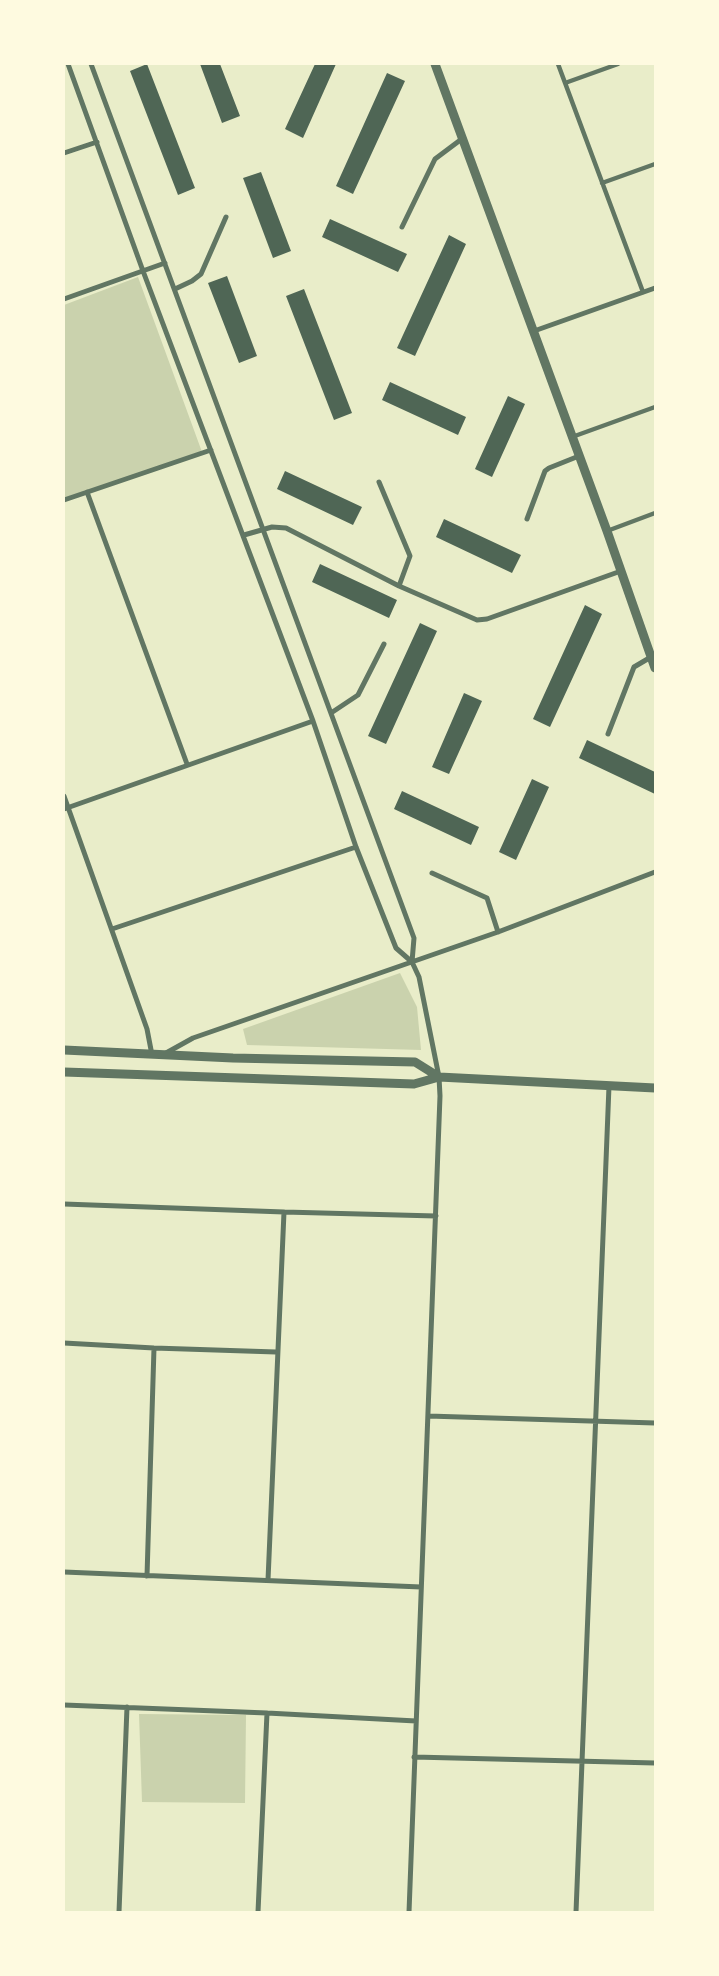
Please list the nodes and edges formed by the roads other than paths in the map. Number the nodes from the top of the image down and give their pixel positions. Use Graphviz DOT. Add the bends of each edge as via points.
graph roads {
  1 [pos="68,64"];
  2 [pos="91,64"];
  3 [pos="435,64"];
  4 [pos="558,64"];
  5 [pos="618,64"];
  6 [pos="565,83"];
  7 [pos="463,138"];
  8 [pos="97,142"];
  9 [pos="64,153"];
  10 [pos="655,164"];
  11 [pos="602,184"];
  12 [pos="226,217"];
  13 [pos="402,227"];
  14 [pos="165,263"];
  15 [pos="143,271"];
  16 [pos="655,288"];
  17 [pos="175,289"];
  18 [pos="643,292"];
  19 [pos="64,299"];
  20 [pos="534,331"];
  21 [pos="655,407"];
  22 [pos="572,437"];
  23 [pos="211,450"];
  24 [pos="579,456"];
  25 [pos="379,482"];
  26 [pos="87,492"];
  27 [pos="64,500"];
  28 [pos="655,513"];
  29 [pos="527,518"];
  30 [pos="262,529"];
  31 [pos="607,531"];
  32 [pos="244,535"];
  33 [pos="621,571"];
  34 [pos="400,586"];
  35 [pos="384,644"];
  36 [pos="651,657"];
  37 [pos="655,668"];
  38 [pos="331,713"];
  39 [pos="313,721"];
  40 [pos="608,734"];
  41 [pos="187,764"];
  42 [pos="64,796"];
  43 [pos="66,808"];
  44 [pos="356,847"];
  45 [pos="655,872"];
  46 [pos="432,873"];
  47 [pos="112,929"];
  48 [pos="498,932"];
  49 [pos="412,962"];
  50 [pos="64,1050"];
  51 [pos="152,1054"];
  52 [pos="163,1055"];
  53 [pos="64,1072"];
  54 [pos="439,1077"];
  55 [pos="609,1086"];
  56 [pos="655,1088"];
  57 [pos="64,1204"];
  58 [pos="284,1212"];
  59 [pos="436,1216"];
  60 [pos="64,1343"];
  61 [pos="154,1348"];
  62 [pos="276,1352"];
  63 [pos="428,1416"];
  64 [pos="596,1420"];
  65 [pos="655,1423"];
  66 [pos="64,1572"];
  67 [pos="147,1576"];
  68 [pos="268,1580"];
  69 [pos="421,1587"];
  70 [pos="64,1705"];
  71 [pos="127,1707"];
  72 [pos="267,1713"];
  73 [pos="416,1721"];
  74 [pos="414,1757"];
  75 [pos="583,1761"];
  76 [pos="655,1763"];
  77 [pos="119,1912"];
  78 [pos="258,1912"];
  79 [pos="409,1912"];
  80 [pos="576,1912"];
  1 -- 8 [label="street"];
  2 -- 14 [label="street"];
  3 -- 7 [label="street"];
  4 -- 6 [label="street"];
  5 -- 6 [label="street"];
  6 -- 11 [label="street"];
  7 -- 13 [label="street" via="435,159"];
  7 -- 20 [label="street"];
  8 -- 9 [label="street"];
  8 -- 15 [label="street"];
  10 -- 11 [label="street"];
  11 -- 18 [label="street"];
  12 -- 17 [label="street" via="200,274"];
  14 -- 15 [label="street"];
  14 -- 17 [label="street"];
  15 -- 19 [label="street"];
  15 -- 23 [label="street"];
  16 -- 18 [label="street"];
  17 -- 30 [label="street"];
  18 -- 20 [label="street"];
  20 -- 22 [label="street"];
  21 -- 22 [label="street"];
  22 -- 24 [label="street"];
  23 -- 26 [label="street"];
  23 -- 32 [label="street"];
  24 -- 29 [label="street" via="545,472"];
  24 -- 31 [label="street"];
  25 -- 34 [label="street" via="410,556"];
  26 -- 27 [label="street"];
  26 -- 41 [label="street"];
  28 -- 31 [label="street"];
  30 -- 32 [label="street"];
  30 -- 34 [label="street" via="286,528"];
  30 -- 38 [label="street"];
  31 -- 33 [label="street"];
  32 -- 39 [label="street"];
  33 -- 34 [label="street" via="478,620"];
  33 -- 36 [label="street"];
  35 -- 38 [label="street" via="358,695"];
  36 -- 37 [label="street"];
  36 -- 40 [label="street" via="634,667"];
  38 -- 49 [label="street" via="414,938"];
  39 -- 41 [label="street"];
  39 -- 44 [label="street"];
  41 -- 43 [label="street"];
  42 -- 43 [label="street"];
  43 -- 47 [label="street"];
  44 -- 47 [label="street"];
  44 -- 49 [label="street" via="396,948"];
  45 -- 48 [label="street"];
  46 -- 48 [label="street" via="487,898"];
  47 -- 51 [label="street" via="147,1029"];
  48 -- 49 [label="street"];
  49 -- 52 [label="street" via="193,1038"];
  49 -- 54 [label="street" via="423,990"];
  50 -- 51 [label="street"];
  51 -- 52 [label="street"];
  52 -- 54 [label="street" via="415,1062"];
  53 -- 54 [label="street" via="414,1084"];
  54 -- 55 [label="street"];
  54 -- 59 [label="street"];
  55 -- 56 [label="street"];
  55 -- 64 [label="street"];
  57 -- 58 [label="street"];
  58 -- 59 [label="street"];
  58 -- 62 [label="street"];
  59 -- 63 [label="street"];
  60 -- 61 [label="street"];
  61 -- 62 [label="street"];
  61 -- 67 [label="street"];
  62 -- 68 [label="street"];
  63 -- 64 [label="street"];
  63 -- 69 [label="street"];
  64 -- 65 [label="street"];
  64 -- 75 [label="street"];
  66 -- 67 [label="street"];
  67 -- 68 [label="street"];
  68 -- 69 [label="street"];
  69 -- 73 [label="street"];
  70 -- 71 [label="street"];
  71 -- 72 [label="street"];
  71 -- 77 [label="street"];
  72 -- 73 [label="street"];
  72 -- 78 [label="street"];
  73 -- 74 [label="street"];
  74 -- 75 [label="street"];
  74 -- 79 [label="street"];
  75 -- 76 [label="street"];
  75 -- 80 [label="street"];
}
